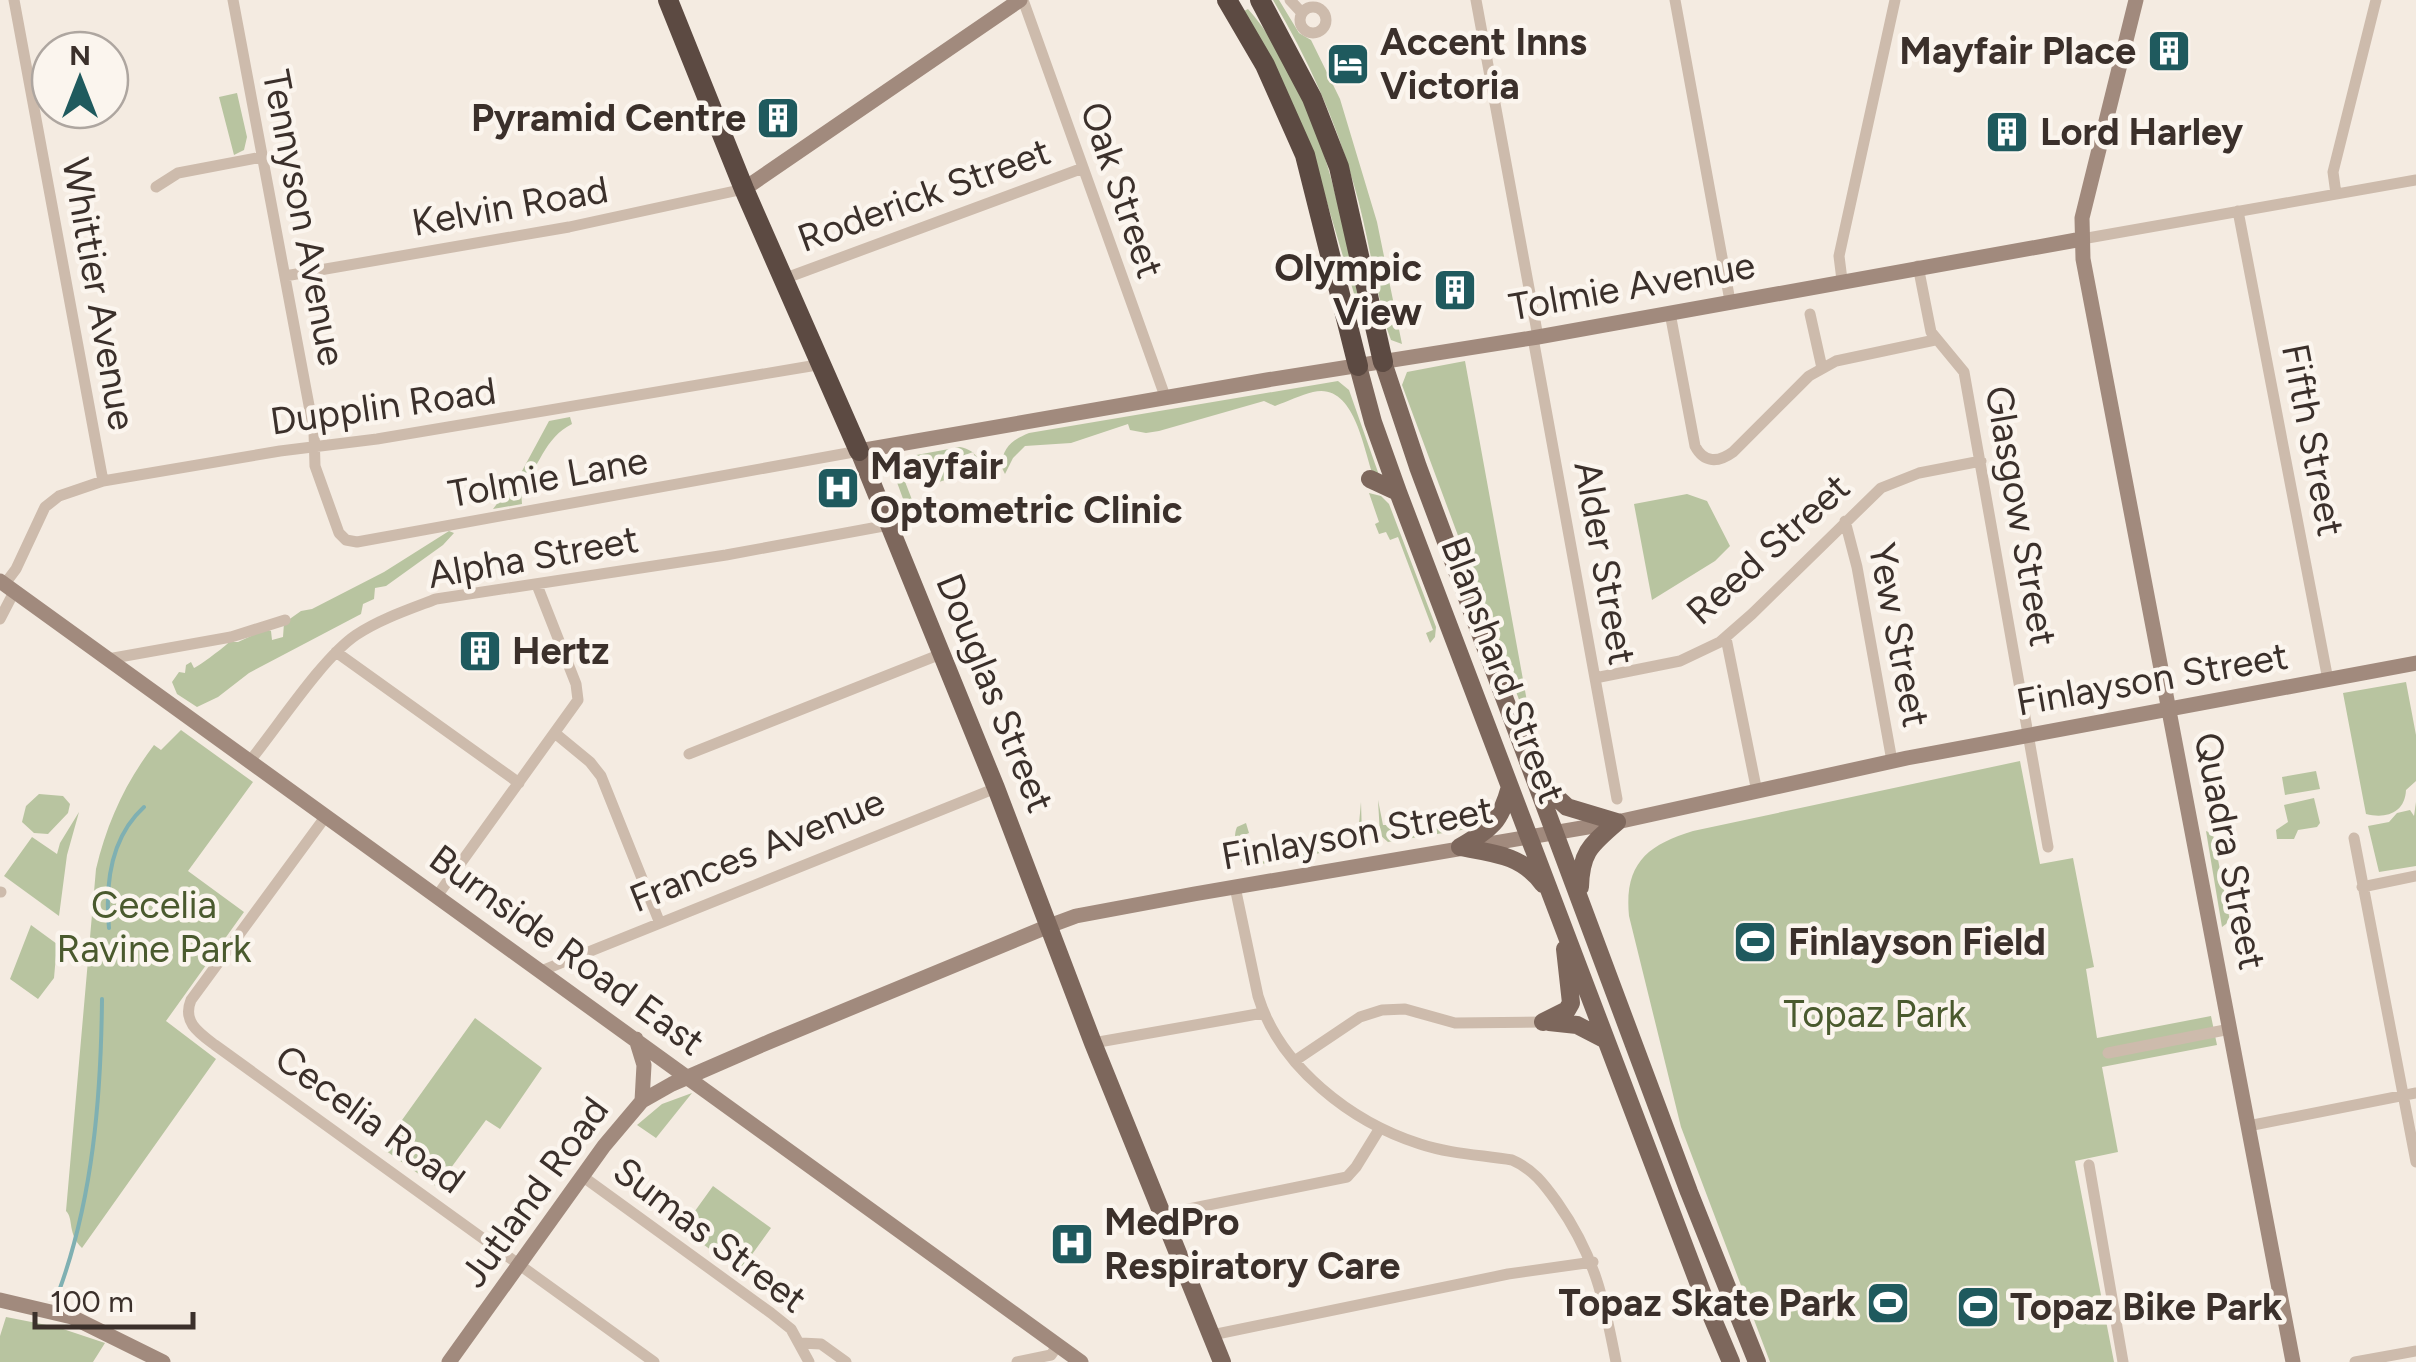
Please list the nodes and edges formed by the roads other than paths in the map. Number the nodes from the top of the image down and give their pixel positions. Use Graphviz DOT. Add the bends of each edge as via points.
graph roads {
  1 [pos="14,0"];
  2 [pos="233,0"];
  3 [pos="668,0"];
  4 [pos="1022,0"];
  5 [pos="1227,0"];
  6 [pos="1260,0"];
  7 [pos="1290,0"];
  8 [pos="1476,0"];
  9 [pos="1674,0"];
  10 [pos="1895,0"];
  11 [pos="2136,0"];
  12 [pos="2376,0"];
  13 [pos="1302,13"];
  14 [pos="262,157"];
  15 [pos="1083,168"];
  16 [pos="2416,180"];
  17 [pos="156,187"];
  18 [pos="744,189"];
  19 [pos="2336,194"];
  20 [pos="2238,211"];
  21 [pos="2082,238"];
  22 [pos="1918,266"];
  23 [pos="285,276"];
  24 [pos="786,278"];
  25 [pos="1842,280"];
  26 [pos="1730,301"];
  27 [pos="1670,313"];
  28 [pos="1810,314"];
  29 [pos="1535,337"];
  30 [pos="1934,340"];
  31 [pos="1384,362"];
  32 [pos="823,364"];
  33 [pos="1358,366"];
  34 [pos="1822,368"];
  35 [pos="1166,399"];
  36 [pos="314,447"];
  37 [pos="858,452"];
  38 [pos="1980,461"];
  39 [pos="1370,479"];
  40 [pos="102,482"];
  41 [pos="1398,492"];
  42 [pos="1845,521"];
  43 [pos="889,525"];
  44 [pos="536,585"];
  45 [pos="6,586"];
  46 [pos="0,619"];
  47 [pos="285,620"];
  48 [pos="1726,638"];
  49 [pos="336,652"];
  50 [pos="941,654"];
  51 [pos="108,658"];
  52 [pos="2416,663"];
  53 [pos="1595,678"];
  54 [pos="2328,680"];
  55 [pos="2170,709"];
  56 [pos="556,734"];
  57 [pos="2030,734"];
  58 [pos="689,754"];
  59 [pos="250,762"];
  60 [pos="1892,762"];
  61 [pos="1536,776"];
  62 [pos="519,784"];
  63 [pos="1510,786"];
  64 [pos="996,788"];
  65 [pos="1757,792"];
  66 [pos="1617,799"];
  67 [pos="326,816"];
  68 [pos="1617,822"];
  69 [pos="1556,833"];
  70 [pos="1529,838"];
  71 [pos="2354,838"];
  72 [pos="1460,847"];
  73 [pos="2048,847"];
  74 [pos="2416,876"];
  75 [pos="2362,886"];
  76 [pos="1235,887"];
  77 [pos="1550,892"];
  78 [pos="1580,895"];
  79 [pos="437,896"];
  80 [pos="659,921"];
  81 [pos="1049,926"];
  82 [pos="1565,934"];
  83 [pos="541,971"];
  84 [pos="1263,1012"];
  85 [pos="1543,1022"];
  86 [pos="2230,1029"];
  87 [pos="636,1039"];
  88 [pos="1606,1040"];
  89 [pos="1093,1043"];
  90 [pos="2108,1053"];
  91 [pos="1296,1060"];
  92 [pos="686,1078"];
  93 [pos="2416,1094"];
  94 [pos="2402,1096"];
  95 [pos="642,1101"];
  96 [pos="2248,1126"];
  97 [pos="1380,1128"];
  98 [pos="2416,1162"];
  99 [pos="2088,1165"];
  100 [pos="582,1176"];
  101 [pos="1164,1214"];
  102 [pos="1593,1262"];
  103 [pos="520,1265"];
  104 [pos="5,1301"];
  105 [pos="1212,1335"];
  106 [pos="801,1343"];
  107 [pos="1058,1346"];
  108 [pos="2416,1351"];
  109 [pos="163,1362"];
  110 [pos="449,1362"];
  111 [pos="654,1362"];
  112 [pos="809,1362"];
  113 [pos="846,1362"];
  114 [pos="1017,1362"];
  115 [pos="1081,1362"];
  116 [pos="1222,1362"];
  117 [pos="1616,1362"];
  118 [pos="1731,1362"];
  119 [pos="1757,1362"];
  120 [pos="2123,1362"];
  121 [pos="2294,1362"];
  122 [pos="2355,1362"];
  1 -- 40 [label="street, Whittier Avenue"];
  2 -- 14 [label="street, Tennyson Avenue"];
  3 -- 18 [label="highway, Douglas Street"];
  4 -- 15 [label="street, Oak Street"];
  4 -- 18 [label="main road"];
  5 -- 33 [label="highway, Blanshard Street" via="1266,65 1305,156"];
  6 -- 31 [label="highway, Blanshard Street" via="1294,59 1333,152"];
  7 -- 13 [label="street"];
  8 -- 29 [label="street, Alder Street"];
  9 -- 26 [label="street"];
  10 -- 25 [label="street" via="1839,256"];
  11 -- 21 [label="main road, Quadra Street"];
  12 -- 19 [label="street" via="2333,172"];
  14 -- 17 [label="street" via="178,172"];
  14 -- 23 [label="street, Tennyson Avenue"];
  15 -- 24 [label="street, Roderick Street"];
  15 -- 35 [label="street, Oak Street"];
  16 -- 19 [label="street, Tolmie Avenue"];
  18 -- 23 [label="street, Kelvin Road"];
  18 -- 24 [label="highway, Douglas Street"];
  19 -- 20 [label="street, Tolmie Avenue"];
  20 -- 21 [label="street, Tolmie Avenue"];
  20 -- 54 [label="street, Fifth Street"];
  21 -- 22 [label="main road, Tolmie Avenue"];
  21 -- 55 [label="main road, Quadra Street"];
  22 -- 25 [label="main road, Tolmie Avenue"];
  22 -- 30 [label="street, Glasgow Street"];
  23 -- 36 [label="street, Tennyson Avenue"];
  24 -- 32 [label="highway, Douglas Street"];
  25 -- 26 [label="main road, Tolmie Avenue"];
  26 -- 27 [label="main road, Tolmie Avenue"];
  27 -- 29 [label="main road, Tolmie Avenue"];
  27 -- 34 [label="street" via="1695,446 1706,458 1726,458"];
  28 -- 34 [label="street"];
  29 -- 31 [label="main road, Tolmie Avenue"];
  29 -- 53 [label="street, Alder Street"];
  30 -- 34 [label="street"];
  30 -- 38 [label="street, Glasgow Street" via="1964,372"];
  31 -- 33 [label="main road, Tolmie Avenue"];
  31 -- 61 [label="main road, Blanshard Street"];
  32 -- 36 [label="street, Dupplin Road"];
  32 -- 37 [label="highway, Douglas Street"];
  33 -- 35 [label="main road, Tolmie Avenue"];
  33 -- 41 [label="main road, Blanshard Street"];
  35 -- 37 [label="main road, Tolmie Avenue"];
  36 -- 37 [label="street, Tolmie Lane" via="339,533 358,542"];
  36 -- 40 [label="street, Dupplin Road"];
  37 -- 43 [label="main road, Douglas Street"];
  38 -- 42 [label="street, Reed Street" via="1898,479"];
  38 -- 57 [label="street, Glasgow Street"];
  39 -- 41 [label="main road"];
  40 -- 45 [label="street, Dupplin Road" via="59,496 45,508"];
  41 -- 63 [label="main road, Blanshard Street"];
  42 -- 48 [label="street, Reed Street"];
  42 -- 60 [label="street, Yew Street"];
  43 -- 44 [label="street, Alpha Street"];
  43 -- 50 [label="main road, Douglas Street"];
  44 -- 49 [label="street, Alpha Street" via="436,599 357,634"];
  44 -- 56 [label="street" via="576,684 578,700"];
  45 -- 46 [label="street, Dupplin Road"];
  45 -- 51 [label="main road, Burnside Road East"];
  47 -- 51 [label="street" via="231,637"];
  48 -- 53 [label="street, Reed Street" via="1680,661"];
  48 -- 65 [label="street"];
  49 -- 59 [label="street, Alpha Street"];
  49 -- 62 [label="street"];
  50 -- 58 [label="street"];
  50 -- 64 [label="main road, Douglas Street"];
  51 -- 59 [label="main road, Burnside Road East"];
  52 -- 54 [label="main road, Finlayson Street"];
  53 -- 66 [label="street, Alder Street"];
  54 -- 55 [label="main road, Finlayson Street"];
  55 -- 57 [label="main road, Finlayson Street"];
  55 -- 86 [label="main road, Quadra Street"];
  56 -- 62 [label="street"];
  56 -- 80 [label="street" via="601,776"];
  57 -- 60 [label="main road, Finlayson Street"];
  57 -- 73 [label="street, Glasgow Street"];
  59 -- 67 [label="main road, Burnside Road East"];
  60 -- 65 [label="main road, Finlayson Street"];
  61 -- 68 [label="main road" via="1567,807"];
  61 -- 69 [label="main road, Blanshard Street"];
  62 -- 79 [label="street"];
  63 -- 70 [label="main road, Blanshard Street"];
  63 -- 72 [label="main road" via="1491,829"];
  64 -- 80 [label="street, Frances Avenue"];
  64 -- 81 [label="main road, Douglas Street"];
  65 -- 68 [label="main road, Finlayson Street"];
  67 -- 79 [label="main road, Burnside Road East"];
  67 -- 103 [label="street, Cecelia Road" via="190,1000 188,1014 197,1031"];
  68 -- 69 [label="main road, Finlayson Street"];
  68 -- 78 [label="main road" via="1588,847"];
  69 -- 70 [label="main road, Finlayson Street"];
  69 -- 78 [label="main road, Blanshard Street"];
  70 -- 72 [label="main road, Finlayson Street"];
  70 -- 77 [label="main road, Blanshard Street"];
  71 -- 75 [label="street"];
  72 -- 76 [label="main road, Finlayson Street"];
  72 -- 77 [label="main road" via="1520,861"];
  74 -- 75 [label="street"];
  75 -- 94 [label="street"];
  76 -- 81 [label="main road, Finlayson Street"];
  76 -- 84 [label="street"];
  77 -- 82 [label="main road, Blanshard Street"];
  78 -- 119 [label="main road, Blanshard Street"];
  79 -- 83 [label="main road, Burnside Road East"];
  80 -- 83 [label="street, Frances Avenue"];
  81 -- 89 [label="main road, Douglas Street"];
  81 -- 92 [label="main road, Finlayson Street"];
  82 -- 85 [label="main road" via="1571,1003"];
  82 -- 88 [label="main road, Blanshard Street"];
  83 -- 87 [label="main road, Burnside Road East"];
  84 -- 89 [label="street"];
  84 -- 91 [label="street"];
  85 -- 88 [label="main road" via="1577,1025"];
  85 -- 91 [label="street" via="1455,1023 1382,1010 1360,1017"];
  86 -- 90 [label="street"];
  86 -- 96 [label="main road, Quadra Street"];
  87 -- 92 [label="main road, Burnside Road East"];
  87 -- 95 [label="main road" via="644,1064"];
  88 -- 118 [label="main road, Blanshard Street"];
  89 -- 101 [label="main road, Douglas Street"];
  91 -- 97 [label="street" via="1347,1109"];
  92 -- 95 [label="main road, Jutland Road"];
  92 -- 107 [label="main road, Burnside Road East"];
  93 -- 94 [label="street"];
  94 -- 96 [label="street"];
  94 -- 98 [label="street"];
  95 -- 100 [label="main road, Jutland Road"];
  96 -- 121 [label="main road, Quadra Street"];
  97 -- 101 [label="street" via="1347,1176"];
  97 -- 102 [label="street" via="1423,1146 1526,1166"];
  99 -- 120 [label="street"];
  100 -- 103 [label="main road, Jutland Road"];
  100 -- 106 [label="street, Sumas Street" via="771,1313"];
  101 -- 105 [label="main road, Douglas Street"];
  102 -- 105 [label="street"];
  102 -- 117 [label="street"];
  103 -- 110 [label="main road, Jutland Road"];
  103 -- 111 [label="street, Cecelia Road"];
  104 -- 109 [label="main road" via="100,1329"];
  105 -- 116 [label="main road, Douglas Street"];
  106 -- 112 [label="street, Sumas Street"];
  106 -- 113 [label="street, Sumas Street" via="821,1344"];
  107 -- 114 [label="street" via="1052,1355"];
  107 -- 115 [label="main road, Burnside Road East"];
  108 -- 122 [label="street"];
}
